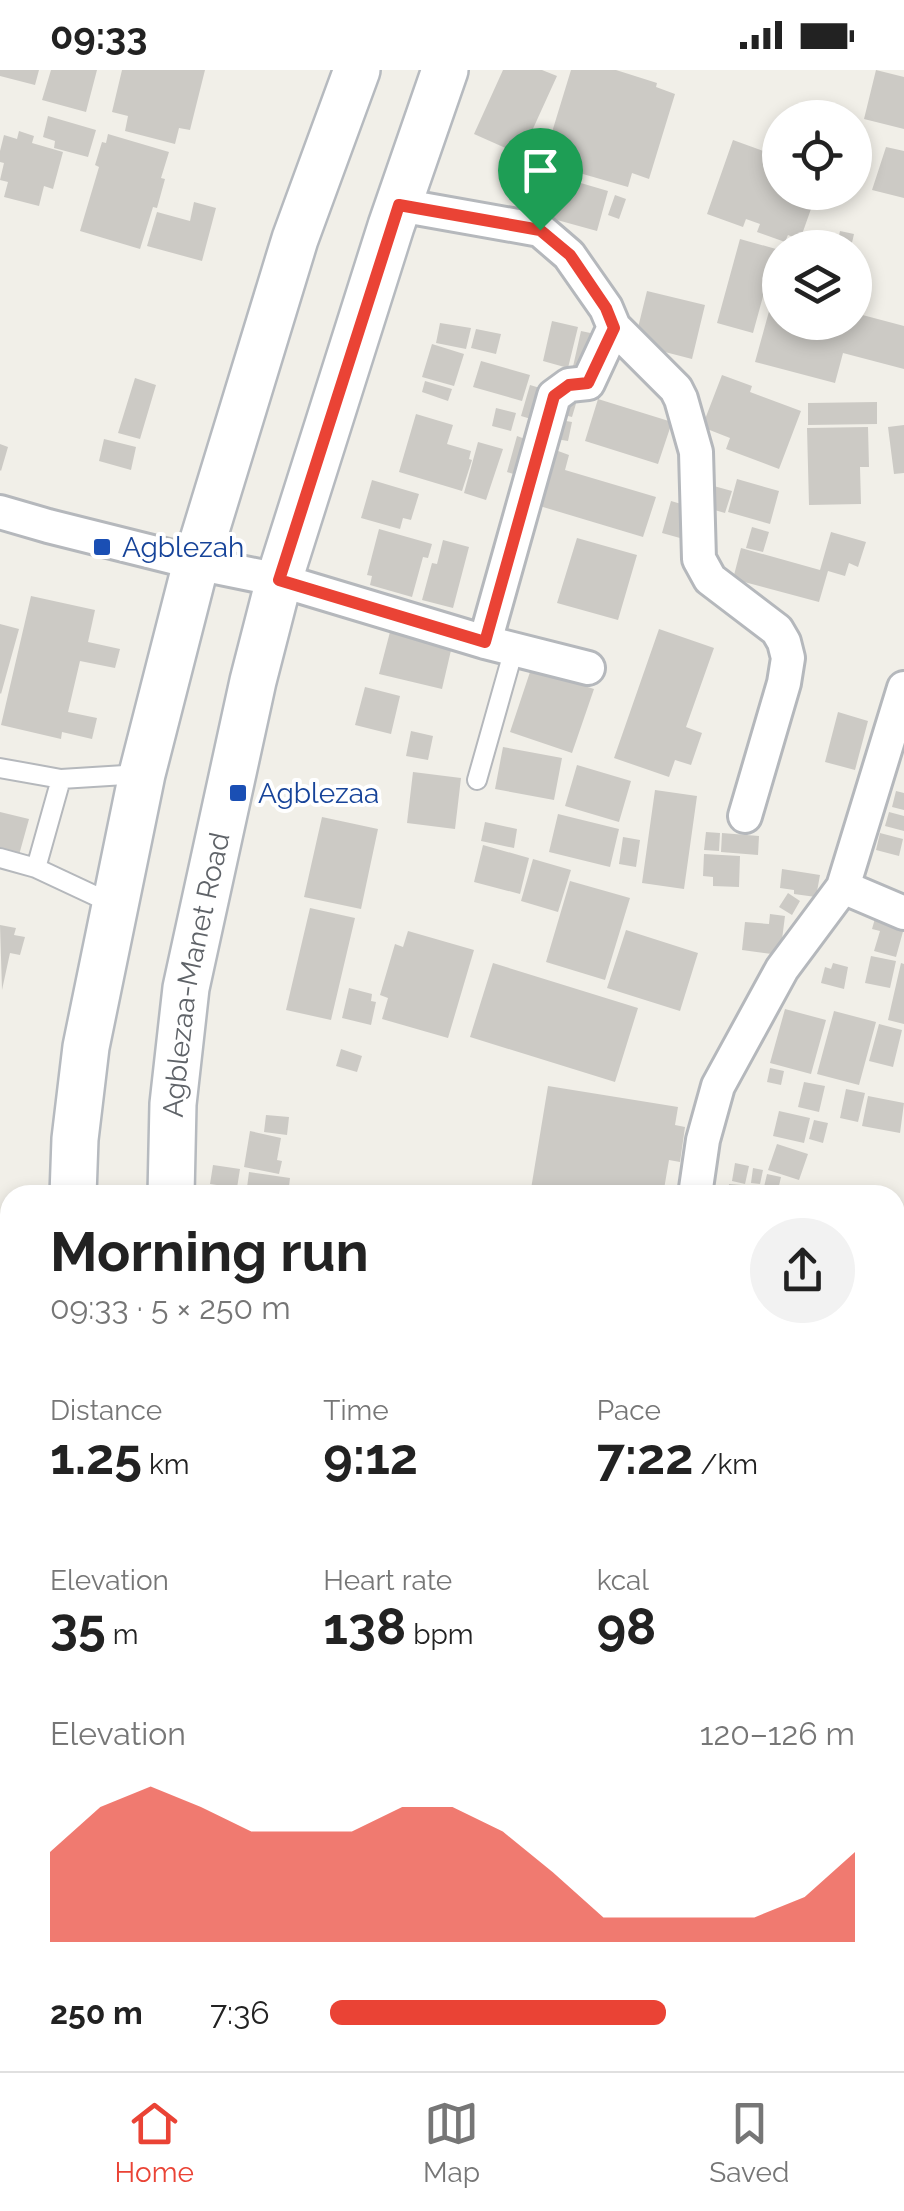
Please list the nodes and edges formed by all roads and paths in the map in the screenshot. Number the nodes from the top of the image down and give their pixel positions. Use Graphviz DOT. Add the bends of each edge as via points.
graph roads {
  1 [pos="357,70"];
  2 [pos="445,70"];
  3 [pos="399,205"];
  4 [pos="614,328"];
  5 [pos="0,512"];
  6 [pos="196,563"];
  7 [pos="279,580"];
  8 [pos="500,645"];
  9 [pos="588,668"];
  10 [pos="904,688"];
  11 [pos="0,768"];
  12 [pos="142,774"];
  13 [pos="61,779"];
  14 [pos="477,780"];
  15 [pos="745,816"];
  16 [pos="0,858"];
  17 [pos="36,868"];
  18 [pos="843,887"];
  19 [pos="116,905"];
  20 [pos="904,914"];
  21 [pos="73,1185"];
  22 [pos="171,1185"];
  23 [pos="696,1185"];
  1 -- 6 [label="main road" via="295,239"];
  2 -- 3 [label="main road, Agblezaa-Manet Road"];
  3 -- 4 [label="street" via="540,230 570,255"];
  3 -- 7 [label="main road, Agblezaa-Manet Road"];
  4 -- 8 [label="street" via="588,383 554,396"];
  4 -- 15 [label="street" via="681,399 696,452 699,558 710,579 778,630 784,642 784,682"];
  5 -- 6 [label="street"];
  6 -- 7 [label="street"];
  6 -- 12 [label="main road"];
  7 -- 8 [label="street"];
  7 -- 22 [label="main road, Agblezaa-Manet Road" via="186,988"];
  8 -- 9 [label="street"];
  8 -- 14 [label="lane"];
  10 -- 18 [label="street"];
  11 -- 13 [label="lane"];
  12 -- 13 [label="lane"];
  12 -- 19 [label="main road"];
  13 -- 17 [label="lane"];
  16 -- 17 [label="lane"];
  17 -- 19 [label="lane"];
  18 -- 20 [label="street"];
  18 -- 23 [label="street" via="782,969 718,1086"];
  19 -- 21 [label="main road" via="86,1047"];
}
